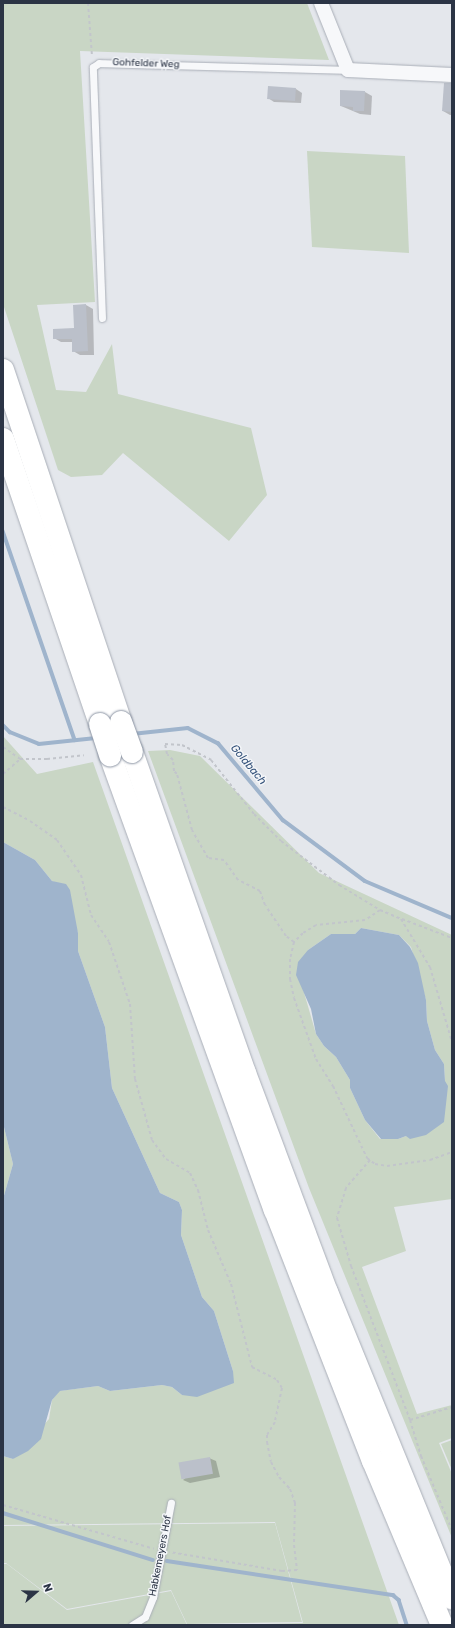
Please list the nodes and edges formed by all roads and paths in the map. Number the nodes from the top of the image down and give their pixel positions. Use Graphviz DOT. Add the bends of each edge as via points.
graph roads {
  1 [pos="88,3"];
  2 [pos="321,3"];
  3 [pos="93,67"];
  4 [pos="348,70"];
  5 [pos="452,75"];
  6 [pos="102,318"];
  7 [pos="3,370"];
  8 [pos="3,439"];
  9 [pos="110,723"];
  10 [pos="3,747"];
  11 [pos="84,755"];
  12 [pos="20,759"];
  13 [pos="3,774"];
  14 [pos="3,807"];
  15 [pos="380,910"];
  16 [pos="401,918"];
  17 [pos="452,938"];
  18 [pos="294,942"];
  19 [pos="452,1042"];
  20 [pos="452,1152"];
  21 [pos="370,1160"];
  22 [pos="452,1407"];
  23 [pos="410,1420"];
  24 [pos="171,1503"];
  25 [pos="3,1505"];
  26 [pos="452,1530"];
  27 [pos="162,1551"];
  28 [pos="452,1598"];
  29 [pos="132,1625"];
  30 [pos="442,1625"];
  1 -- 3 [label="path"];
  2 -- 4 [label="street"];
  3 -- 4 [label="lane, Gohfelder Weg" via="99,63"];
  3 -- 6 [label="lane"];
  4 -- 5 [label="street, Gohfelder Weg"];
  7 -- 9 [label="highway"];
  8 -- 9 [label="highway"];
  9 -- 28 [label="highway, bridge" via="132,752 245,1073 324,1284"];
  9 -- 30 [label="highway, bridge" via="110,755 274,1210 373,1461"];
  10 -- 12 [label="path"];
  11 -- 12 [label="path"];
  12 -- 13 [label="path"];
  14 -- 27 [label="path" via="30,820 57,840 81,875 91,915 109,942 130,1004 135,1079 152,1140 166,1159 190,1173 198,1190 208,1230 231,1284 252,1367 277,1380 282,1388 275,1422 267,1435 267,1442 271,1462 279,1477 290,1489 295,1503 294,1544 297,1570 282,1571"];
  15 -- 16 [label="path"];
  15 -- 18 [label="path" via="366,920 316,925"];
  15 -- 18 [label="path" via="339,885 281,841 254,814 211,760 182,745 164,744 167,754 173,760 192,830 208,858 224,860 238,880 260,892 264,905 286,936"];
  16 -- 17 [label="path"];
  16 -- 19 [label="path" via="430,967"];
  18 -- 21 [label="path" via="290,959 290,979 306,1033 316,1059 333,1086 350,1125"];
  20 -- 21 [label="path" via="407,1164 387,1166"];
  21 -- 23 [label="path" via="346,1188 337,1218 350,1266"];
  22 -- 23 [label="path"];
  23 -- 26 [label="path" via="421,1456"];
  24 -- 27 [label="lane, Habkemeyers Hof"];
  25 -- 27 [label="path"];
  27 -- 29 [label="lane, Habkemeyers Hof" via="154,1598 145,1617"];
}
